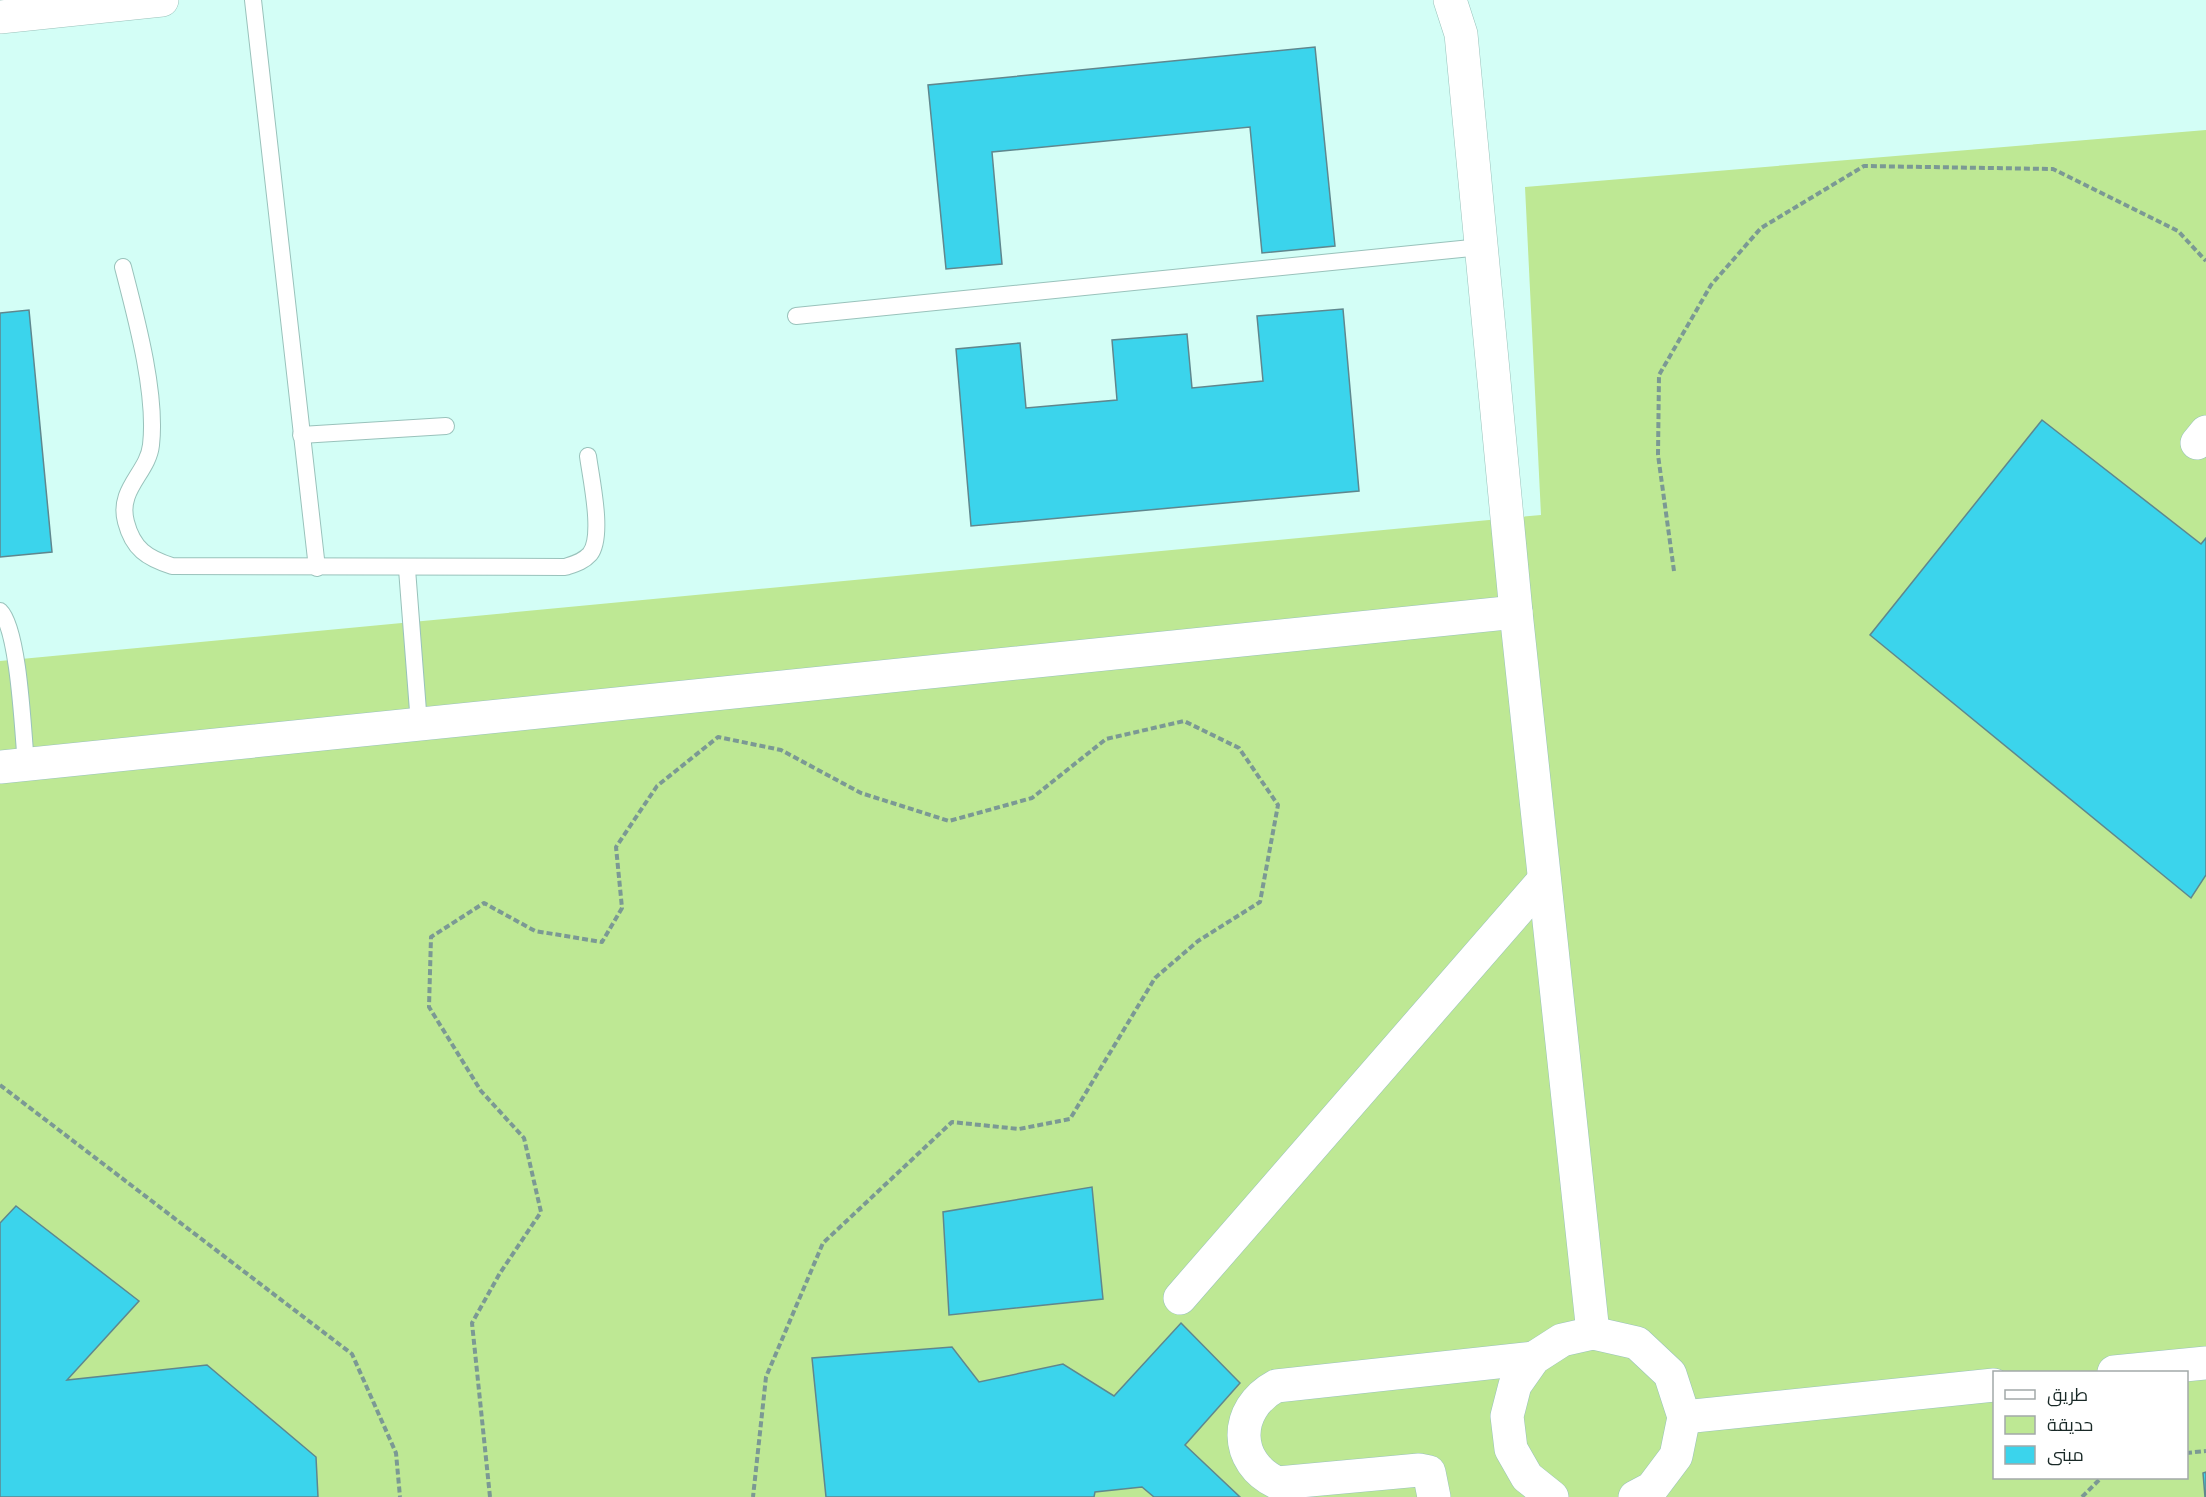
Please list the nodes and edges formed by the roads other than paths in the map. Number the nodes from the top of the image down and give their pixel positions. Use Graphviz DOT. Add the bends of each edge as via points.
graph roads {
  1 [pos="162,0"];
  2 [pos="253,0"];
  3 [pos="1450,0"];
  4 [pos="1466,0"];
  5 [pos="0,17"];
  6 [pos="1461,34"];
  7 [pos="1481,247"];
  8 [pos="123,267"];
  9 [pos="796,316"];
  10 [pos="446,426"];
  11 [pos="301,435"];
  12 [pos="588,456"];
  13 [pos="317,568"];
  14 [pos="407,569"];
  15 [pos="0,611"];
  16 [pos="1515,612"];
  17 [pos="419,724"];
  18 [pos="13,765"];
  19 [pos="1544,880"];
  20 [pos="1180,1298"];
  21 [pos="1593,1333"];
  22 [pos="1534,1358"];
  23 [pos="2206,1363"];
  24 [pos="2124,1371"];
  25 [pos="1993,1385"];
  26 [pos="1684,1416"];
  27 [pos="1434,1497"];
  28 [pos="1552,1497"];
  29 [pos="1635,1497"];
  1 -- 5 [label="street"];
  2 -- 11 [label="lane"];
  3 -- 6 [label="street"];
  4 -- 6 [label="street"];
  6 -- 7 [label="street"];
  7 -- 9 [label="lane"];
  7 -- 16 [label="street"];
  8 -- 13 [label="lane" via="141,339 151,436 151,447 125,499 125,520 133,540 147,558 172,566"];
  10 -- 11 [label="lane"];
  11 -- 13 [label="lane"];
  12 -- 14 [label="lane" via="596,521 591,553 580,562 565,567"];
  13 -- 14 [label="lane"];
  14 -- 17 [label="lane"];
  15 -- 18 [label="lane" via="13,638"];
  16 -- 17 [label="street"];
  16 -- 19 [label="street"];
  17 -- 18 [label="street"];
  19 -- 20 [label="street"];
  19 -- 21 [label="street"];
  21 -- 22 [label="street" via="1562,1340"];
  21 -- 26 [label="street" via="1637,1343 1670,1374"];
  22 -- 27 [label="street" via="1276,1386 1260,1394 1251,1407 1243,1440 1263,1477 1278,1484 1419,1470 1429,1472"];
  22 -- 28 [label="street" via="1515,1384 1507,1416 1511,1449 1527,1477"];
  23 -- 24 [label="street"];
  25 -- 26 [label="street"];
  26 -- 29 [label="street" via="1676,1456 1652,1488"];
}
